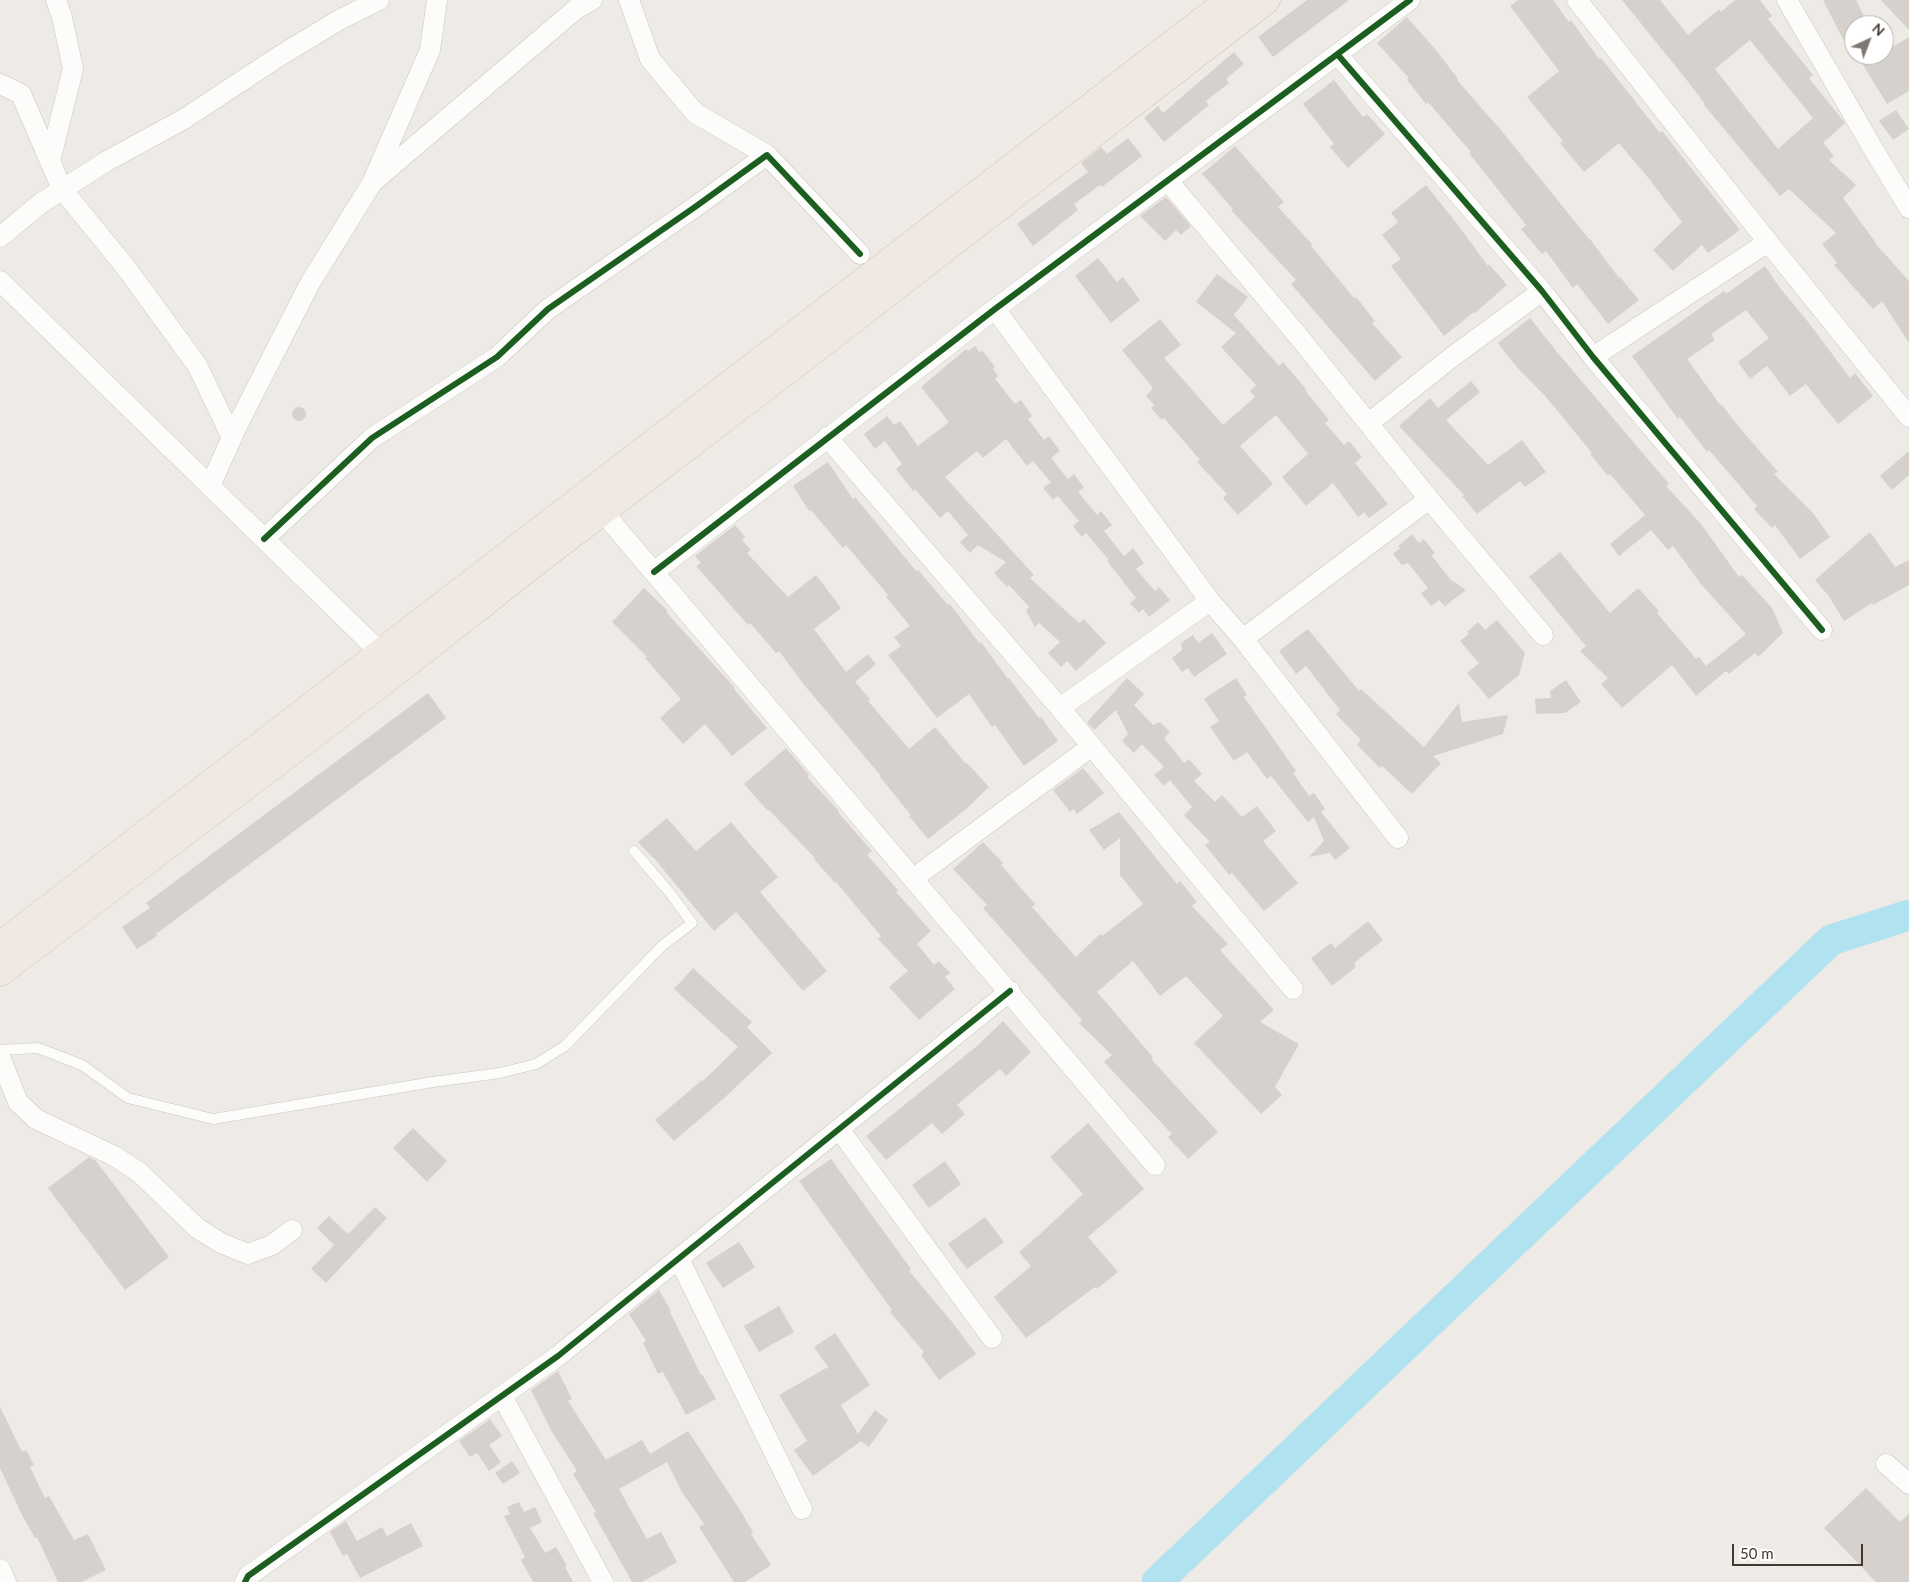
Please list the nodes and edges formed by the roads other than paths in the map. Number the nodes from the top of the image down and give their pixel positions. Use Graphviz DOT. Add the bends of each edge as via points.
graph roads {
  1 [pos="56,0"];
  2 [pos="379,0"];
  3 [pos="438,0"];
  4 [pos="592,0"];
  5 [pos="629,0"];
  6 [pos="1230,0"];
  7 [pos="1266,0"];
  8 [pos="1410,0"];
  9 [pos="1577,0"];
  10 [pos="1787,0"];
  11 [pos="1338,55"];
  12 [pos="0,84"];
  13 [pos="766,155"];
  14 [pos="50,161"];
  15 [pos="1168,181"];
  16 [pos="372,182"];
  17 [pos="62,189"];
  18 [pos="1909,208"];
  19 [pos="0,237"];
  20 [pos="1768,242"];
  21 [pos="860,254"];
  22 [pos="0,281"];
  23 [pos="1542,291"];
  24 [pos="995,310"];
  25 [pos="1593,357"];
  26 [pos="1909,417"];
  27 [pos="1369,423"];
  28 [pos="827,437"];
  29 [pos="232,438"];
  30 [pos="210,486"];
  31 [pos="1429,499"];
  32 [pos="602,511"];
  33 [pos="264,539"];
  34 [pos="654,572"];
  35 [pos="1210,601"];
  36 [pos="1822,630"];
  37 [pos="1543,635"];
  38 [pos="1243,639"];
  39 [pos="381,653"];
  40 [pos="1060,708"];
  41 [pos="1092,746"];
  42 [pos="1398,838"];
  43 [pos="634,851"];
  44 [pos="914,878"];
  45 [pos="0,946"];
  46 [pos="0,972"];
  47 [pos="1293,989"];
  48 [pos="1010,991"];
  49 [pos="0,1050"];
  50 [pos="0,1057"];
  51 [pos="839,1129"];
  52 [pos="1155,1165"];
  53 [pos="292,1230"];
  54 [pos="679,1259"];
  55 [pos="992,1338"];
  56 [pos="502,1396"];
  57 [pos="1886,1464"];
  58 [pos="1909,1484"];
  59 [pos="802,1509"];
  60 [pos="0,1569"];
  61 [pos="6,1582"];
  62 [pos="245,1582"];
  63 [pos="603,1582"];
  1 -- 14 [label="street" via="72,69"];
  2 -- 17 [label="street" via="278,56 184,118"];
  3 -- 16 [label="street" via="430,50"];
  4 -- 16 [label="street" via="576,9"];
  5 -- 13 [label="street" via="650,59 695,113"];
  6 -- 39 [label="main road"];
  7 -- 32 [label="main road"];
  8 -- 11 [label="street"];
  9 -- 20 [label="street"];
  10 -- 18 [label="street"];
  11 -- 15 [label="street"];
  11 -- 23 [label="street"];
  12 -- 14 [label="street" via="21,94"];
  13 -- 21 [label="street"];
  13 -- 33 [label="street" via="548,309 496,357 372,438"];
  14 -- 17 [label="street"];
  15 -- 24 [label="street"];
  15 -- 27 [label="street"];
  16 -- 29 [label="street" via="310,283"];
  17 -- 19 [label="street"];
  17 -- 29 [label="street" via="197,366"];
  20 -- 25 [label="street"];
  20 -- 26 [label="street"];
  22 -- 30 [label="street"];
  23 -- 25 [label="street"];
  23 -- 27 [label="street" via="1452,356"];
  24 -- 28 [label="street"];
  24 -- 35 [label="street"];
  25 -- 36 [label="street"];
  27 -- 31 [label="street"];
  28 -- 34 [label="street"];
  28 -- 40 [label="street"];
  29 -- 30 [label="street"];
  30 -- 33 [label="street"];
  31 -- 37 [label="street"];
  31 -- 38 [label="street"];
  32 -- 34 [label="street"];
  32 -- 46 [label="main road"];
  33 -- 39 [label="street"];
  34 -- 44 [label="street"];
  35 -- 38 [label="street"];
  35 -- 40 [label="street"];
  38 -- 42 [label="street"];
  39 -- 45 [label="main road"];
  40 -- 41 [label="street"];
  41 -- 44 [label="street"];
  41 -- 47 [label="street"];
  43 -- 49 [label="lane" via="692,923 663,945 565,1046 536,1064 500,1073 213,1119 128,1098 82,1066 38,1048"];
  44 -- 48 [label="street"];
  48 -- 51 [label="street"];
  48 -- 52 [label="street"];
  50 -- 53 [label="street" via="18,1102 36,1119 138,1172 198,1228 221,1243 248,1254 272,1245"];
  51 -- 54 [label="street"];
  51 -- 55 [label="street"];
  54 -- 56 [label="street" via="558,1356"];
  54 -- 59 [label="street"];
  56 -- 62 [label="street" via="248,1576"];
  56 -- 63 [label="street"];
  57 -- 58 [label="street"];
  60 -- 61 [label="street"];
}
